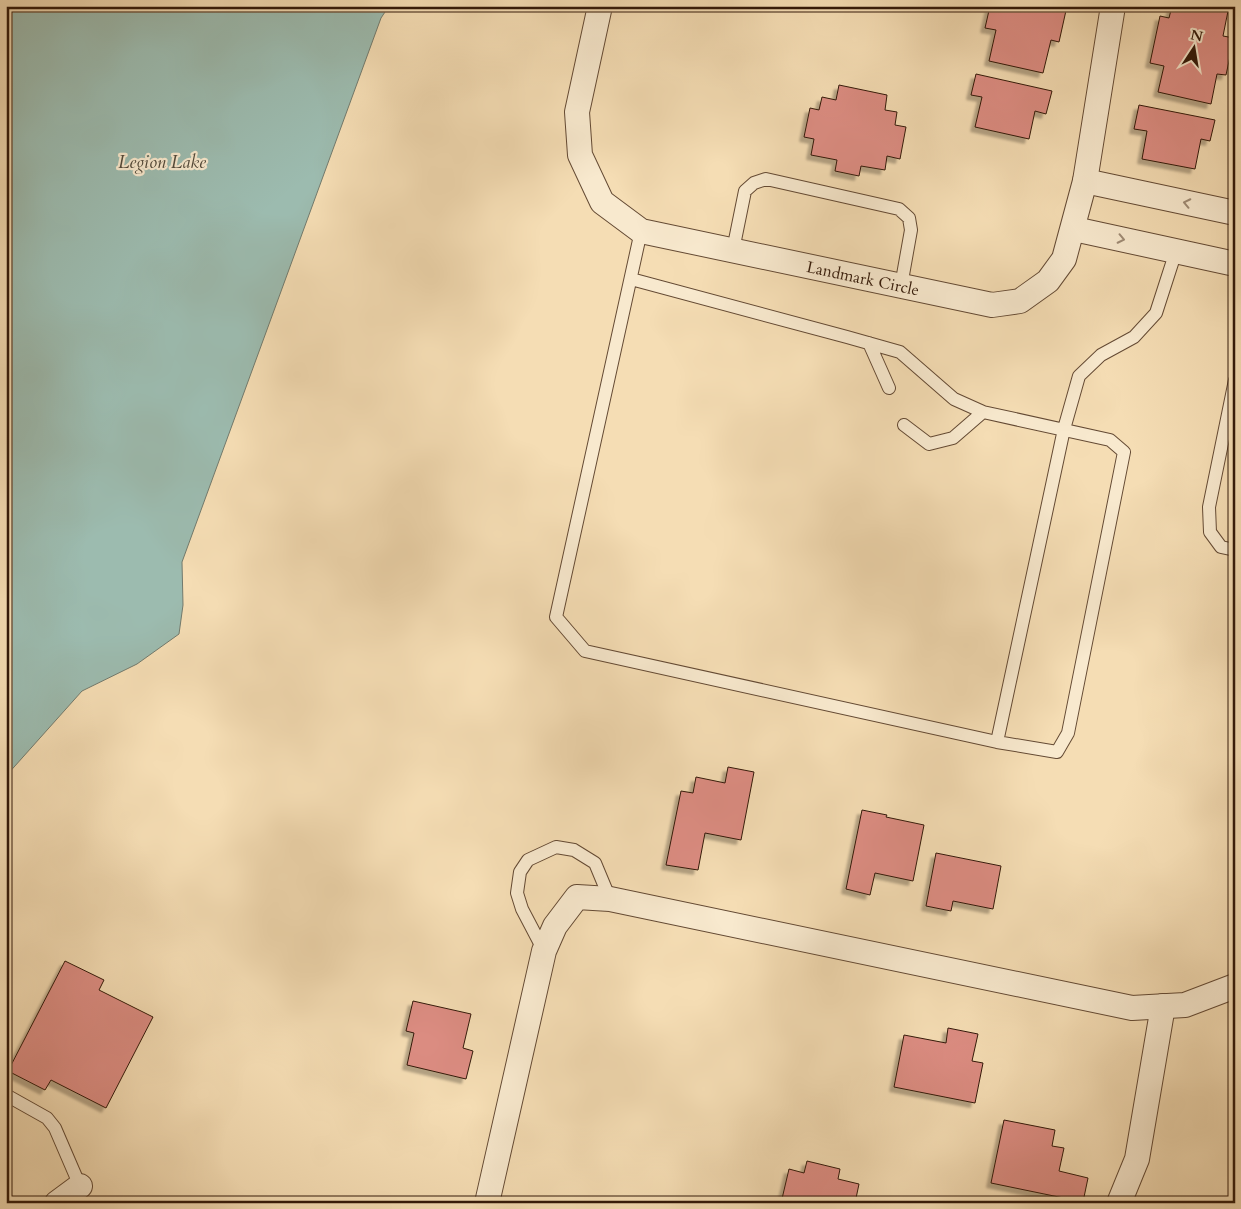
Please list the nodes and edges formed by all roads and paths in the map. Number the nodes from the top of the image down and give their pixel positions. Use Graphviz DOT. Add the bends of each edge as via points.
graph roads {
  1 [pos="600,6"];
  2 [pos="1113,6"];
  3 [pos="1085,181"];
  4 [pos="1235,213"];
  5 [pos="1074,229"];
  6 [pos="641,231"];
  7 [pos="733,250"];
  8 [pos="1176,251"];
  9 [pos="1235,264"];
  10 [pos="631,279"];
  11 [pos="901,286"];
  12 [pos="869,343"];
  13 [pos="1235,380"];
  14 [pos="889,388"];
  15 [pos="982,412"];
  16 [pos="904,425"];
  17 [pos="1064,429"];
  18 [pos="1235,550"];
  19 [pos="997,742"];
  20 [pos="610,899"];
  21 [pos="544,951"];
  22 [pos="1235,986"];
  23 [pos="1163,1006"];
  24 [pos="6,1095"];
  25 [pos="80,1186"];
  26 [pos="57,1203"];
  27 [pos="487,1203"];
  28 [pos="1119,1203"];
  1 -- 6 [label="street, Landmark Circle" via="577,112 580,155 602,202"];
  2 -- 3 [label="street, Landmark Circle"];
  4 -- 3 [label="street, one-way"];
  3 -- 5 [label="street, Landmark Circle"];
  5 -- 8 [label="street, one-way"];
  5 -- 11 [label="street, Landmark Circle" via="1064,260 1048,281 1020,301 992,305"];
  6 -- 7 [label="street, Landmark Circle"];
  6 -- 10 [label="lane"];
  7 -- 11 [label="street, Landmark Circle"];
  7 -- 11 [label="lane" via="746,191 754,183 766,180 899,209 909,218 911,230"];
  8 -- 9 [label="street"];
  8 -- 17 [label="lane" via="1156,313 1134,337 1101,355 1079,376"];
  10 -- 12 [label="lane"];
  10 -- 19 [label="lane" via="556,617 584,651"];
  12 -- 14 [label="lane"];
  12 -- 15 [label="lane" via="900,352 954,399"];
  13 -- 18 [label="lane" via="1209,507 1210,532 1221,547"];
  15 -- 16 [label="lane" via="953,438 929,444"];
  15 -- 17 [label="lane"];
  17 -- 19 [label="lane"];
  17 -- 19 [label="lane" via="1110,440 1124,452 1077,692 1068,733 1057,752"];
  20 -- 21 [label="street" via="577,897 555,926"];
  20 -- 21 [label="lane" via="595,863 574,850 556,847 528,860 520,872 516,893"];
  20 -- 23 [label="street" via="1132,1008"];
  21 -- 27 [label="street"];
  22 -- 23 [label="street" via="1185,1005"];
  23 -- 28 [label="street" via="1137,1159"];
  24 -- 25 [label="lane" via="47,1118 55,1128"];
  25 -- 26 [label="street"];
}
